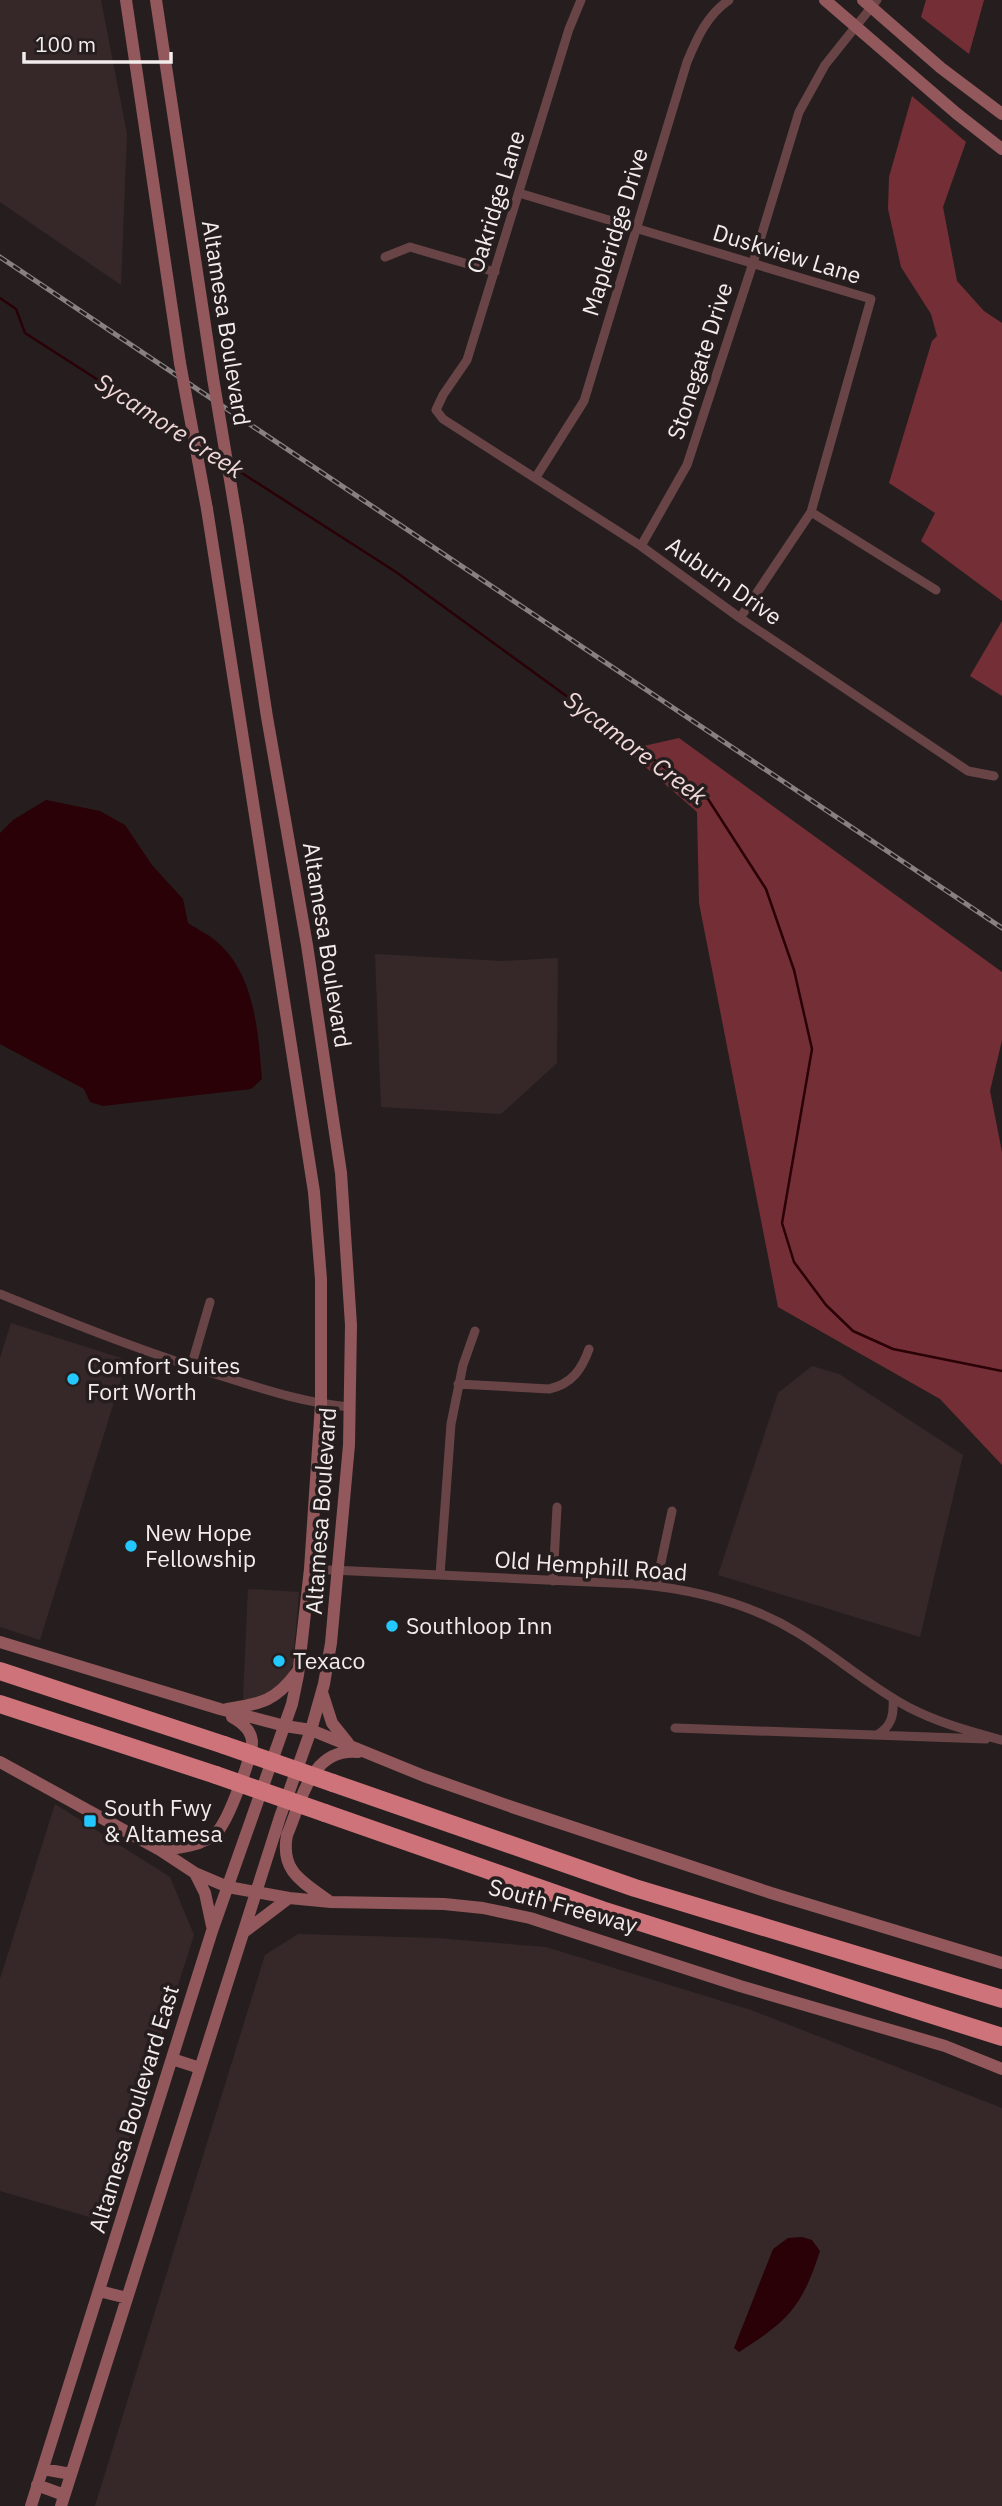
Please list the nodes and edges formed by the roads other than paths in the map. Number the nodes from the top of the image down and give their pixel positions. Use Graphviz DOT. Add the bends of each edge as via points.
graph roads {
  1 [pos="126,0"];
  2 [pos="156,0"];
  3 [pos="581,0"];
  4 [pos="729,0"];
  5 [pos="825,0"];
  6 [pos="871,2"];
  7 [pos="856,25"];
  8 [pos="1002,114"];
  9 [pos="1002,149"];
  10 [pos="519,193"];
  11 [pos="637,228"];
  12 [pos="385,257"];
  13 [pos="753,263"];
  14 [pos="495,272"];
  15 [pos="436,410"];
  16 [pos="536,477"];
  17 [pos="811,512"];
  18 [pos="641,545"];
  19 [pos="936,590"];
  20 [pos="740,618"];
  21 [pos="994,776"];
  22 [pos="0,1293"];
  23 [pos="210,1302"];
  24 [pos="475,1331"];
  25 [pos="589,1349"];
  26 [pos="191,1367"];
  27 [pos="458,1384"];
  28 [pos="321,1404"];
  29 [pos="350,1407"];
  30 [pos="557,1507"];
  31 [pos="672,1511"];
  32 [pos="310,1569"];
  33 [pos="339,1571"];
  34 [pos="440,1576"];
  35 [pos="553,1581"];
  36 [pos="656,1586"];
  37 [pos="0,1642"];
  38 [pos="299,1668"];
  39 [pos="0,1671"];
  40 [pos="323,1690"];
  41 [pos="893,1698"];
  42 [pos="0,1704"];
  43 [pos="219,1709"];
  44 [pos="285,1726"];
  45 [pos="675,1728"];
  46 [pos="311,1731"];
  47 [pos="877,1735"];
  48 [pos="1002,1740"];
  49 [pos="351,1745"];
  50 [pos="376,1756"];
  51 [pos="0,1762"];
  52 [pos="160,1850"];
  53 [pos="195,1873"];
  54 [pos="228,1887"];
  55 [pos="255,1893"];
  56 [pos="289,1898"];
  57 [pos="331,1902"];
  58 [pos="212,1931"];
  59 [pos="243,1932"];
  60 [pos="1002,1963"];
  61 [pos="1002,1999"];
  62 [pos="1002,2037"];
  63 [pos="172,2059"];
  64 [pos="200,2068"];
  65 [pos="1002,2069"];
  66 [pos="99,2291"];
  67 [pos="127,2298"];
  68 [pos="43,2469"];
  69 [pos="71,2474"];
  70 [pos="37,2486"];
  71 [pos="63,2501"];
  72 [pos="31,2506"];
  1 -- 28 [label="main road, Altamesa Boulevard, bridge" via="314,1192 321,1279"];
  2 -- 29 [label="main road, Altamesa Boulevard, bridge" via="341,1173 351,1325"];
  3 -- 10 [label="street, Oakridge Lane"];
  4 -- 11 [label="street, Mapleridge Drive" via="717,8 698,35 687,62"];
  5 -- 7 [label="main road"];
  6 -- 7 [label="street, Stonegate Drive"];
  6 -- 8 [label="main road" via="941,68"];
  7 -- 9 [label="main road"];
  7 -- 13 [label="street, Stonegate Drive" via="825,65 799,112"];
  10 -- 11 [label="street, Duskview Lane"];
  10 -- 14 [label="street, Oakridge Lane"];
  11 -- 13 [label="street, Duskview Lane"];
  11 -- 16 [label="street, Mapleridge Drive" via="584,401"];
  12 -- 14 [label="street" via="410,247"];
  13 -- 17 [label="street, Duskview Lane" via="871,299"];
  13 -- 18 [label="street, Stonegate Drive" via="687,465"];
  14 -- 15 [label="street, Oakridge Lane" via="467,360"];
  15 -- 16 [label="street, Auburn Drive" via="443,419"];
  16 -- 18 [label="street, Auburn Drive"];
  17 -- 19 [label="street"];
  17 -- 20 [label="street, Duskview Lane"];
  18 -- 20 [label="street, Auburn Drive"];
  20 -- 21 [label="street, Auburn Drive" via="968,771"];
  22 -- 26 [label="street"];
  23 -- 26 [label="street"];
  24 -- 27 [label="street"];
  25 -- 27 [label="street" via="578,1373 558,1387"];
  26 -- 28 [label="street"];
  27 -- 34 [label="street"];
  28 -- 29 [label="street"];
  28 -- 32 [label="main road, Altamesa Boulevard"];
  29 -- 33 [label="main road, Altamesa Boulevard"];
  30 -- 35 [label="street"];
  31 -- 36 [label="street"];
  32 -- 33 [label="street, Old Hemphill Road"];
  32 -- 38 [label="main road, Altamesa Boulevard"];
  33 -- 34 [label="street, Old Hemphill Road"];
  33 -- 40 [label="main road, Altamesa Boulevard"];
  34 -- 35 [label="street, Old Hemphill Road"];
  35 -- 36 [label="street, Old Hemphill Road"];
  36 -- 41 [label="street, Old Hemphill Road" via="719,1598 759,1612"];
  37 -- 43 [label="main road"];
  38 -- 43 [label="main road" via="267,1701"];
  38 -- 44 [label="main road, Altamesa Boulevard"];
  39 -- 61 [label="highway, South Freeway, bridge" via="635,1888"];
  40 -- 46 [label="main road, Altamesa Boulevard"];
  40 -- 49 [label="main road" via="332,1723"];
  41 -- 47 [label="street" via="891,1723"];
  41 -- 48 [label="street, Old Hemphill Road" via="943,1723"];
  42 -- 62 [label="highway, South Freeway, bridge" via="601,1910"];
  43 -- 44 [label="main road"];
  43 -- 52 [label="main road" via="241,1722 252,1737 231,1809 218,1831 205,1840"];
  44 -- 46 [label="main road"];
  44 -- 54 [label="main road, Altamesa Boulevard East"];
  45 -- 47 [label="street, Old Hemphill Road"];
  46 -- 49 [label="main road"];
  46 -- 55 [label="main road, Altamesa Boulevard"];
  47 -- 48 [label="street, Old Hemphill Road"];
  49 -- 50 [label="main road"];
  50 -- 57 [label="main road" via="346,1752 324,1759 316,1767 288,1835 290,1868"];
  50 -- 60 [label="main road" via="434,1780 759,1889"];
  51 -- 52 [label="main road, South Freeway"];
  52 -- 53 [label="main road, South Freeway"];
  53 -- 54 [label="main road, South Freeway"];
  53 -- 58 [label="main road" via="205,1893"];
  54 -- 55 [label="main road, South Freeway"];
  54 -- 58 [label="main road, Altamesa Boulevard East"];
  55 -- 56 [label="main road, South Freeway"];
  55 -- 59 [label="main road"];
  56 -- 57 [label="main road, South Freeway"];
  56 -- 59 [label="main road"];
  57 -- 65 [label="main road, South Freeway" via="444,1904 530,1918 945,2046"];
  58 -- 63 [label="main road, Altamesa Boulevard East"];
  59 -- 64 [label="main road"];
  63 -- 64 [label="main road"];
  63 -- 66 [label="main road, Altamesa Boulevard East"];
  64 -- 67 [label="main road"];
  66 -- 67 [label="main road"];
  66 -- 68 [label="main road, Altamesa Boulevard East"];
  67 -- 69 [label="main road"];
  68 -- 69 [label="main road"];
  68 -- 70 [label="main road, Altamesa Boulevard East"];
  69 -- 71 [label="main road"];
  70 -- 71 [label="main road"];
  70 -- 72 [label="main road, Altamesa Boulevard East"];
}
